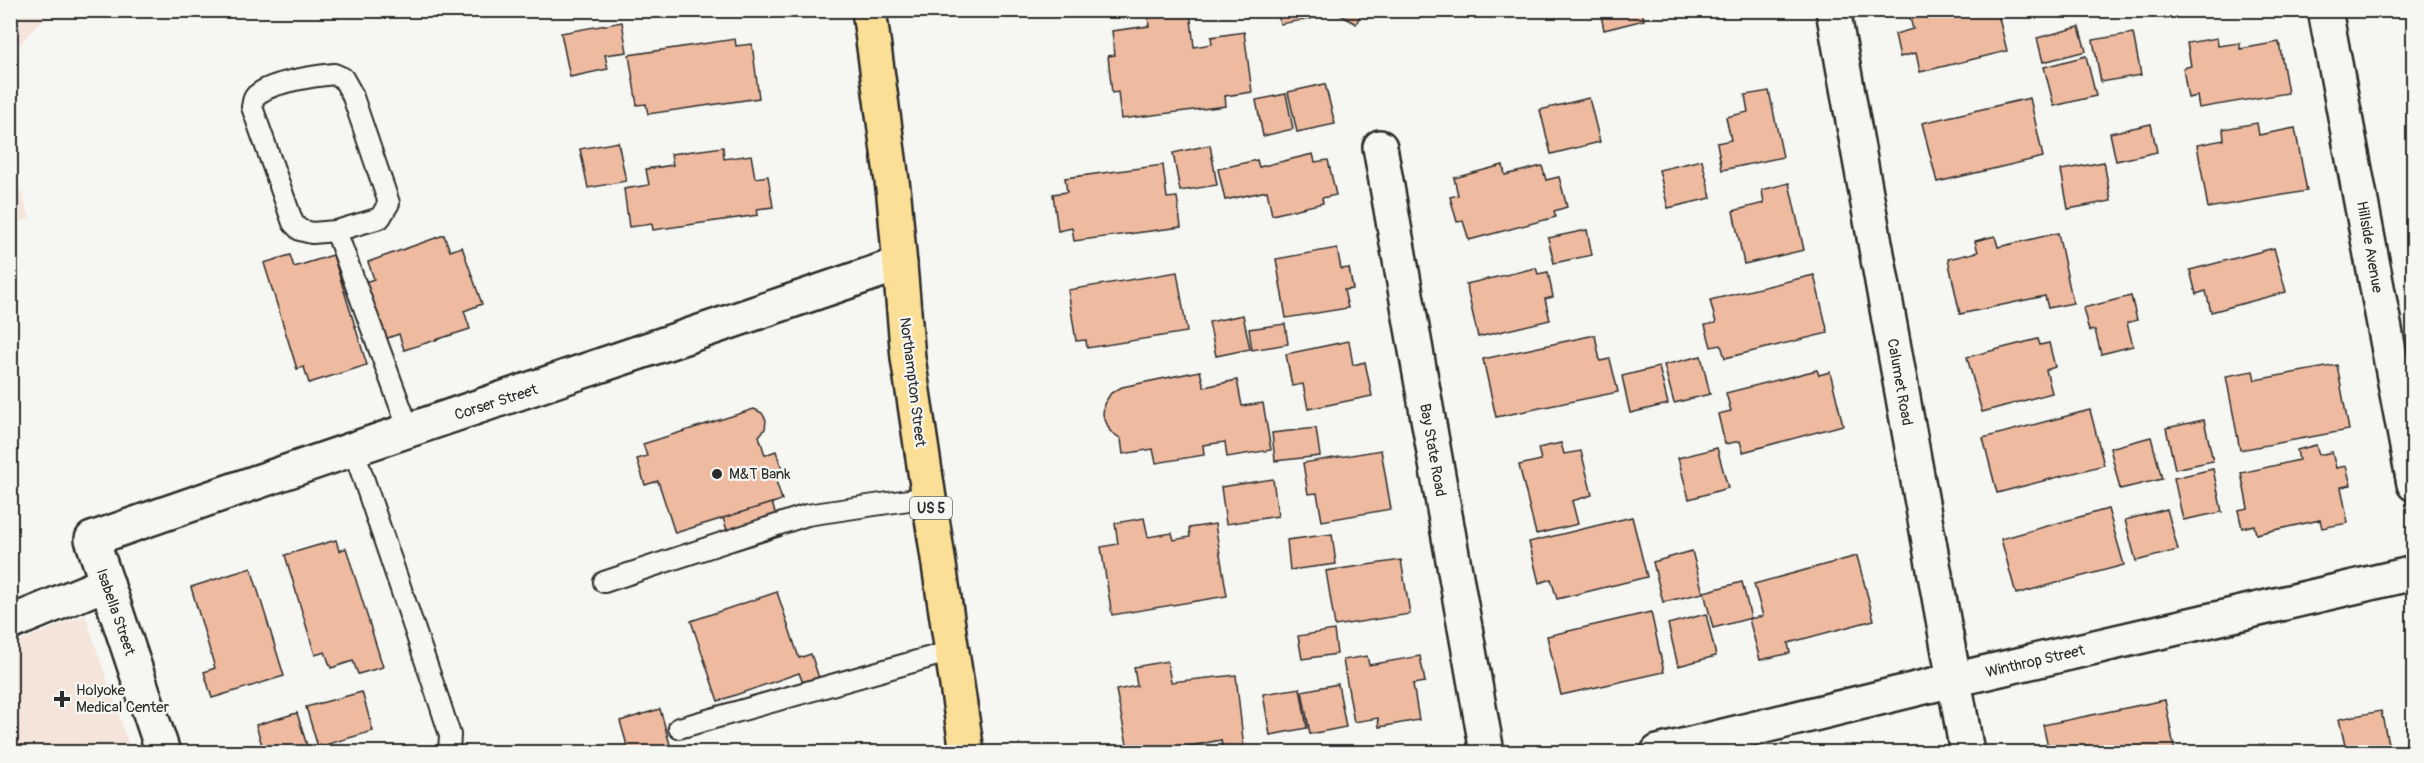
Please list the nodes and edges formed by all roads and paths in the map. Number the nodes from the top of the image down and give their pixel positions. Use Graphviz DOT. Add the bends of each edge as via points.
graph roads {
  1 [pos="869,10"];
  2 [pos="1833,10"];
  3 [pos="2325,10"];
  4 [pos="1380,147"];
  5 [pos="336,231"];
  6 [pos="900,264"];
  7 [pos="410,430"];
  8 [pos="353,448"];
  9 [pos="2414,484"];
  10 [pos="929,496"];
  11 [pos="92,540"];
  12 [pos="2414,573"];
  13 [pos="604,582"];
  14 [pos="106,584"];
  15 [pos="10,623"];
  16 [pos="952,651"];
  17 [pos="1953,680"];
  18 [pos="679,728"];
  19 [pos="163,753"];
  20 [pos="449,753"];
  21 [pos="967,753"];
  22 [pos="1487,753"];
  23 [pos="1658,753"];
  24 [pos="1967,753"];
  1 -- 6 [label="main road, Northampton Street / US 5"];
  2 -- 17 [label="street, Calumet Road"];
  3 -- 9 [label="street, Hillside Avenue"];
  4 -- 22 [label="street, Bay State Road"];
  5 -- 5 [label="lane" via="312,233 300,230 293,222 252,107 253,99 273,86 334,74 343,78 352,94 389,204 380,218"];
  5 -- 7 [label="lane"];
  6 -- 7 [label="street, Corser Street"];
  6 -- 10 [label="main road, Northampton Street / US 5" via="908,358"];
  7 -- 8 [label="street, Corser Street"];
  8 -- 11 [label="street, Corser Street"];
  8 -- 20 [label="lane" via="440,701 450,735"];
  10 -- 13 [label="lane" via="807,515"];
  10 -- 16 [label="main road, Northampton Street / US 5"];
  11 -- 14 [label="street, Isabella Street"];
  12 -- 17 [label="street, Winthrop Street"];
  14 -- 15 [label="street"];
  14 -- 19 [label="street, Isabella Street"];
  16 -- 18 [label="lane"];
  16 -- 21 [label="main road, Northampton Street / US 5"];
  17 -- 23 [label="street, Winthrop Street"];
  17 -- 24 [label="street, Calumet Road"];
}
